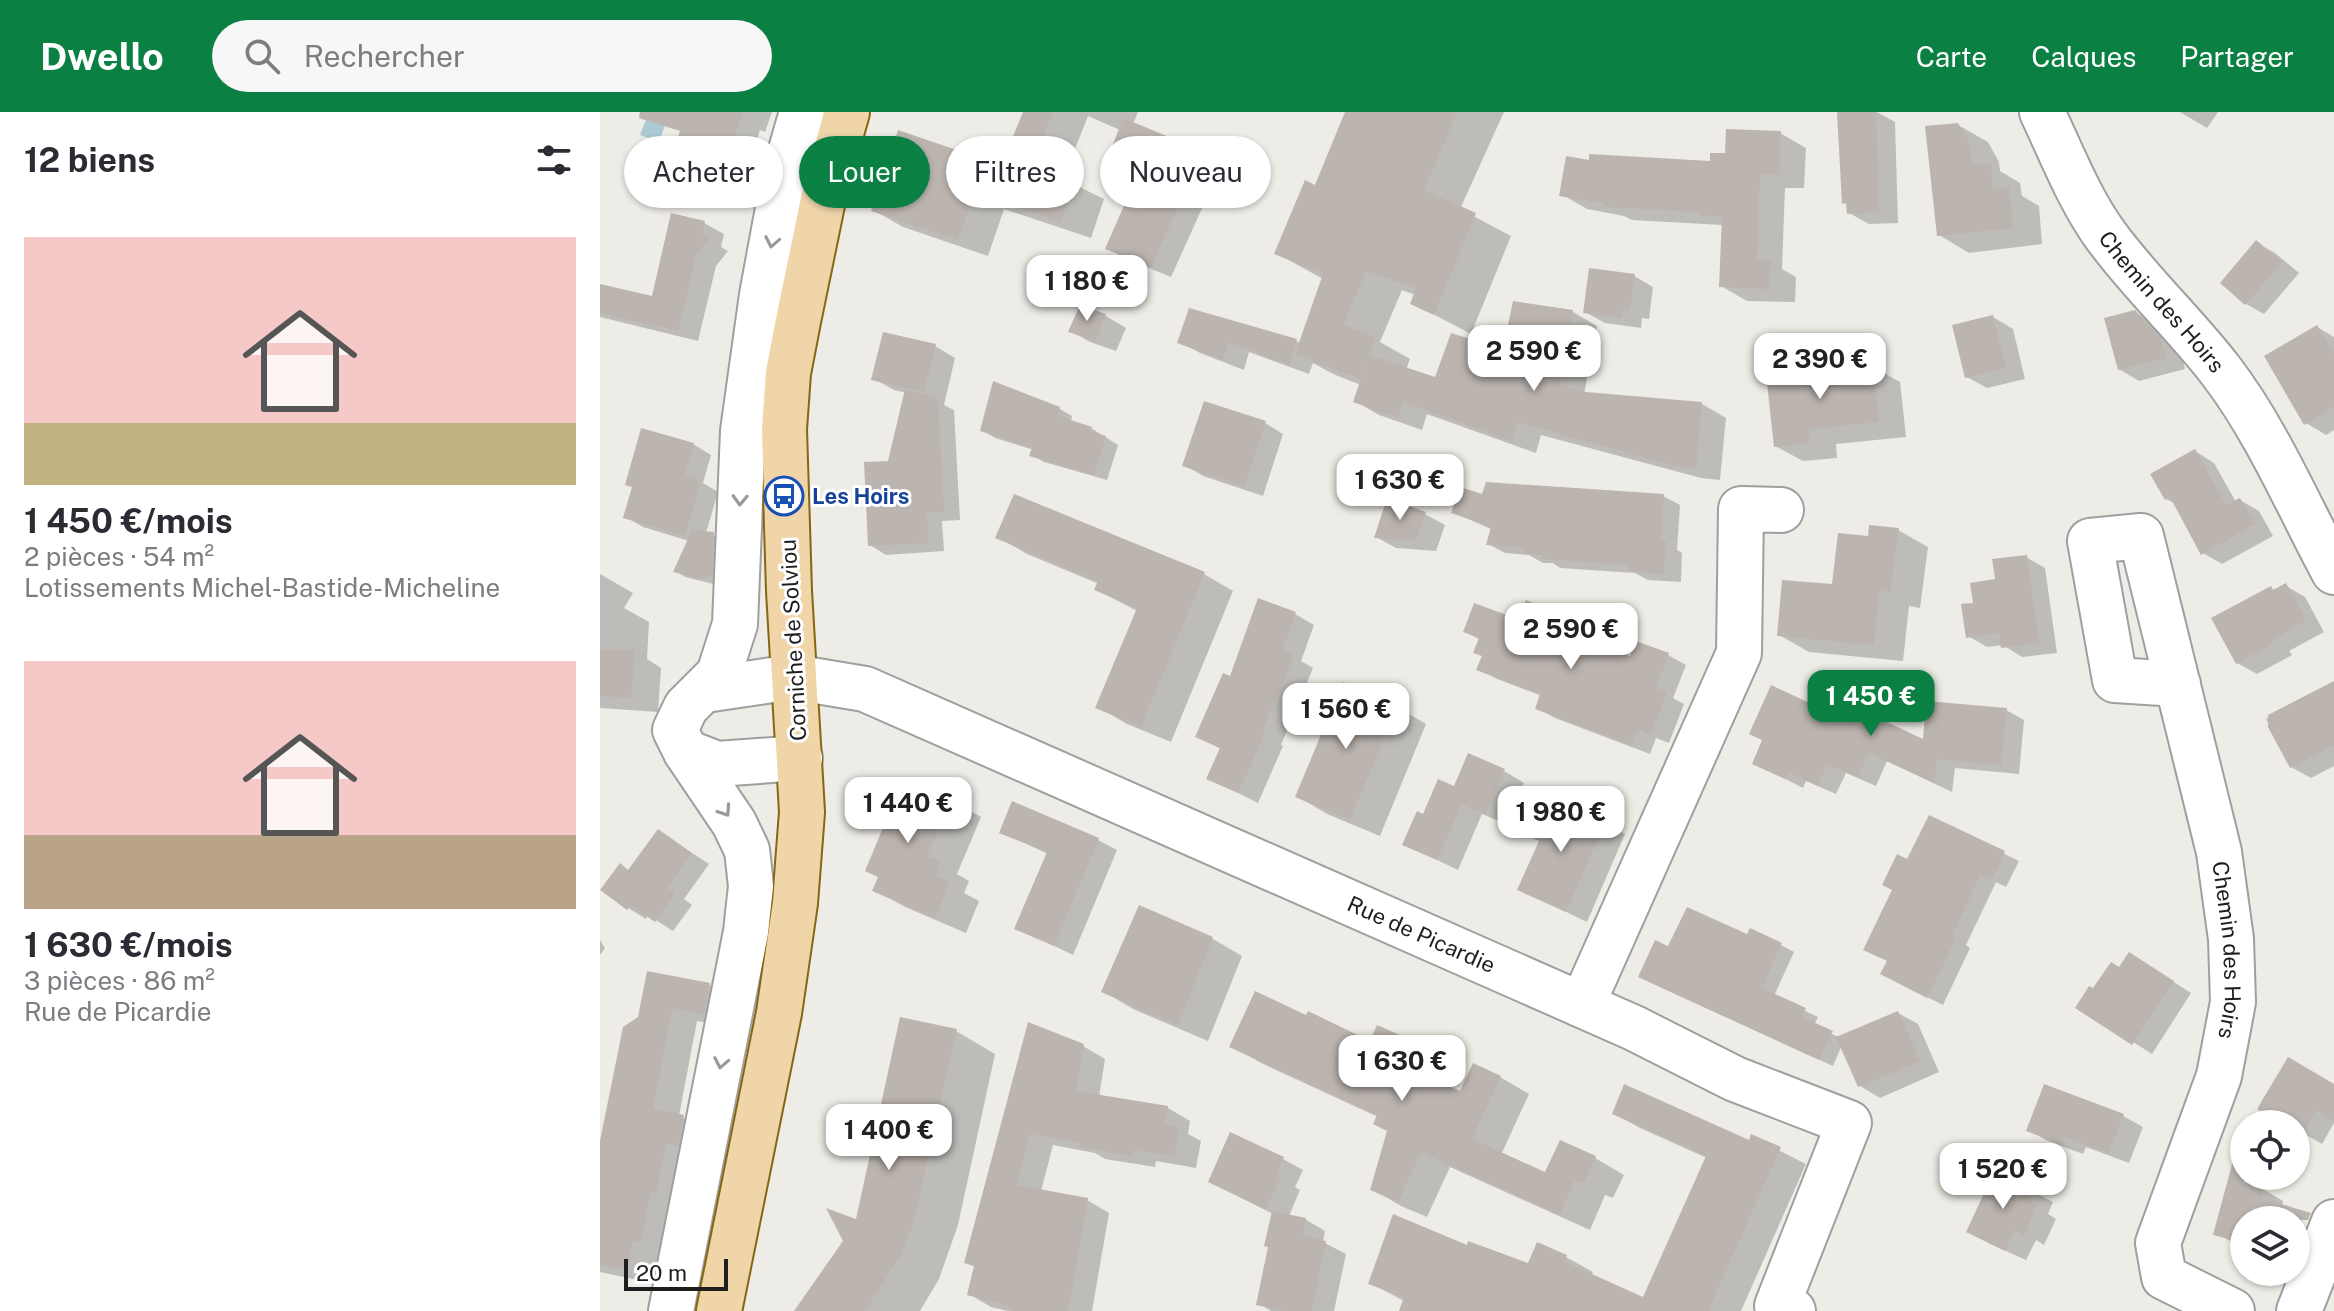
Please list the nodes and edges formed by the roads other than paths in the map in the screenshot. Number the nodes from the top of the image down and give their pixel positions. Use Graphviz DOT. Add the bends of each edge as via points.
graph roads {
  1 [pos="802,112"];
  2 [pos="847,112"];
  3 [pos="2042,112"];
  4 [pos="1781,510"];
  5 [pos="2334,572"];
  6 [pos="793,677"];
  7 [pos="2178,684"];
  8 [pos="705,690"];
  9 [pos="686,752"];
  10 [pos="800,758"];
  11 [pos="1582,1005"];
  12 [pos="2334,1222"];
  13 [pos="671,1311"];
  14 [pos="719,1311"];
  15 [pos="1793,1311"];
  16 [pos="2232,1311"];
  17 [pos="2299,1311"];
  1 -- 8 [label="street, one-way" via="785,171 743,431 735,624 719,674"];
  2 -- 6 [label="main road, Corniche de Solviou" via="825,190 788,373 784,496"];
  3 -- 5 [label="street, Chemin des Hoirs" via="2107,237 2244,405"];
  4 -- 11 [label="street" via="1741,509 1739,653"];
  6 -- 8 [label="street, Rue de Picardie"];
  6 -- 10 [label="main road, Corniche de Solviou"];
  6 -- 11 [label="street, Rue de Picardie" via="865,689"];
  7 -- 16 [label="street, Chemin des Hoirs" via="2219,852 2233,1002 2219,1076 2158,1243 2164,1277"];
  8 -- 9 [label="street" via="686,707 675,730"];
  9 -- 10 [label="street" via="717,764"];
  9 -- 13 [label="street, one-way" via="734,823 747,850 751,886"];
  10 -- 14 [label="main road, Corniche de Solviou" via="801,851 779,1013"];
  11 -- 15 [label="street, Rue de Picardie" via="1735,1079 1849,1123 1777,1306"];
  12 -- 17 [label="street"];
}
